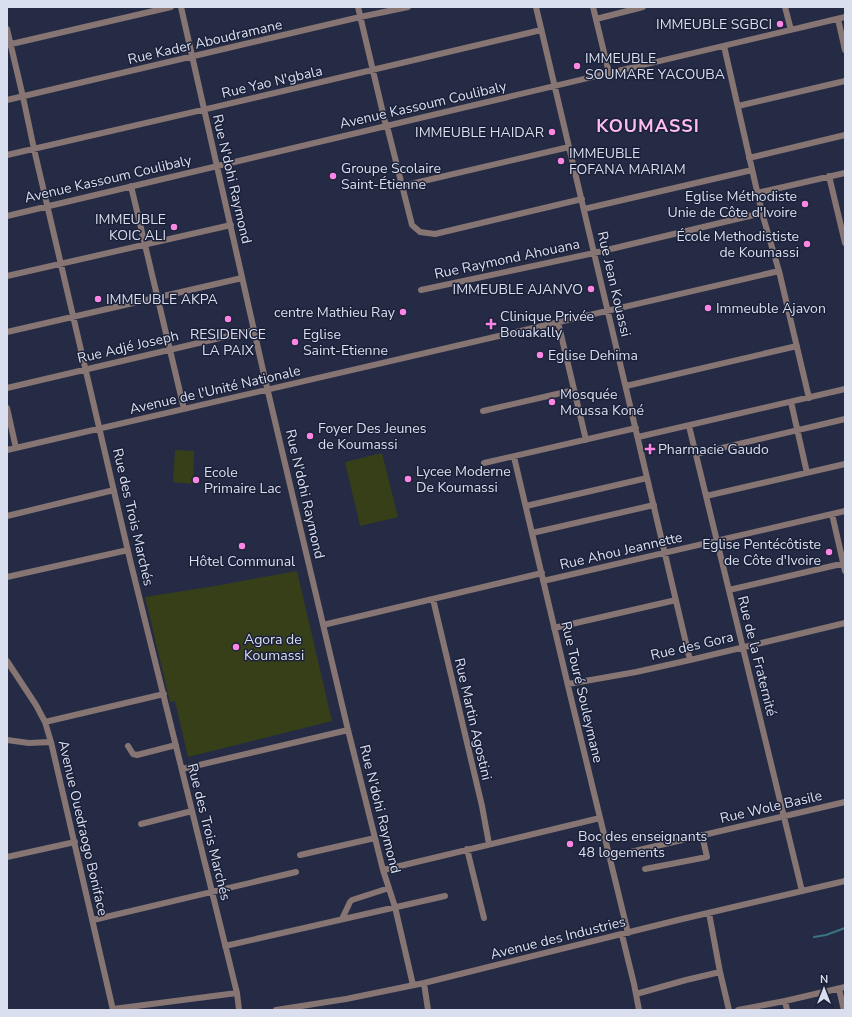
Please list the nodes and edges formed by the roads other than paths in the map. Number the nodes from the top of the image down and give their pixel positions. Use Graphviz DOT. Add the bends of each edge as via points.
graph roads {
  1 [pos="171,7"];
  2 [pos="181,7"];
  3 [pos="358,7"];
  4 [pos="408,7"];
  5 [pos="536,7"];
  6 [pos="593,7"];
  7 [pos="643,7"];
  8 [pos="785,7"];
  9 [pos="360,17"];
  10 [pos="845,17"];
  11 [pos="596,19"];
  12 [pos="838,19"];
  13 [pos="7,29"];
  14 [pos="541,30"];
  15 [pos="791,30"];
  16 [pos="9,45"];
  17 [pos="724,46"];
  18 [pos="845,50"];
  19 [pos="192,57"];
  20 [pos="373,71"];
  21 [pos="609,73"];
  22 [pos="845,81"];
  23 [pos="555,86"];
  24 [pos="23,97"];
  25 [pos="7,100"];
  26 [pos="738,106"];
  27 [pos="204,109"];
  28 [pos="386,126"];
  29 [pos="845,135"];
  30 [pos="569,147"];
  31 [pos="34,149"];
  32 [pos="7,155"];
  33 [pos="749,158"];
  34 [pos="217,166"];
  35 [pos="752,170"];
  36 [pos="845,173"];
  37 [pos="829,176"];
  38 [pos="131,186"];
  39 [pos="402,186"];
  40 [pos="757,193"];
  41 [pos="582,199"];
  42 [pos="48,206"];
  43 [pos="584,209"];
  44 [pos="762,213"];
  45 [pos="7,216"];
  46 [pos="230,225"];
  47 [pos="845,243"];
  48 [pos="144,244"];
  49 [pos="594,253"];
  50 [pos="61,263"];
  51 [pos="778,271"];
  52 [pos="7,276"];
  53 [pos="242,278"];
  54 [pos="421,290"];
  55 [pos="157,297"];
  56 [pos="608,311"];
  57 [pos="74,317"];
  58 [pos="558,322"];
  59 [pos="254,330"];
  60 [pos="7,332"];
  61 [pos="797,346"];
  62 [pos="170,350"];
  63 [pos="86,370"];
  64 [pos="626,386"];
  65 [pos="7,388"];
  66 [pos="845,389"];
  67 [pos="268,390"];
  68 [pos="574,390"];
  69 [pos="809,398"];
  70 [pos="791,402"];
  71 [pos="7,408"];
  72 [pos="184,409"];
  73 [pos="483,411"];
  74 [pos="845,419"];
  75 [pos="689,426"];
  76 [pos="636,428"];
  77 [pos="99,429"];
  78 [pos="797,430"];
  79 [pos="638,437"];
  80 [pos="586,440"];
  81 [pos="16,448"];
  82 [pos="7,450"];
  83 [pos="696,454"];
  84 [pos="514,457"];
  85 [pos="484,464"];
  86 [pos="845,464"];
  87 [pos="807,473"];
  88 [pos="648,478"];
  89 [pos="114,490"];
  90 [pos="706,496"];
  91 [pos="654,505"];
  92 [pos="526,506"];
  93 [pos="845,511"];
  94 [pos="832,514"];
  95 [pos="7,516"];
  96 [pos="532,533"];
  97 [pos="717,541"];
  98 [pos="128,550"];
  99 [pos="665,553"];
  100 [pos="844,563"];
  101 [pos="845,571"];
  102 [pos="542,573"];
  103 [pos="7,577"];
  104 [pos="543,582"];
  105 [pos="729,590"];
  106 [pos="433,599"];
  107 [pos="676,600"];
  108 [pos="845,623"];
  109 [pos="323,625"];
  110 [pos="554,628"];
  111 [pos="742,646"];
  112 [pos="690,660"];
  113 [pos="7,661"];
  114 [pos="568,684"];
  115 [pos="164,694"];
  116 [pos="45,722"];
  117 [pos="348,730"];
  118 [pos="7,740"];
  119 [pos="51,742"];
  120 [pos="176,745"];
  121 [pos="128,746"];
  122 [pos="182,769"];
  123 [pos="845,802"];
  124 [pos="192,811"];
  125 [pos="784,816"];
  126 [pos="600,818"];
  127 [pos="141,824"];
  128 [pos="702,835"];
  129 [pos="376,838"];
  130 [pos="75,842"];
  131 [pos="489,844"];
  132 [pos="467,849"];
  133 [pos="300,855"];
  134 [pos="7,857"];
  135 [pos="609,857"];
  136 [pos="645,869"];
  137 [pos="383,870"];
  138 [pos="296,872"];
  139 [pos="845,881"];
  140 [pos="389,888"];
  141 [pos="802,891"];
  142 [pos="212,892"];
  143 [pos="445,896"];
  144 [pos="395,908"];
  145 [pos="709,913"];
  146 [pos="484,918"];
  147 [pos="342,919"];
  148 [pos="93,920"];
  149 [pos="625,934"];
  150 [pos="225,946"];
  151 [pos="720,972"];
  152 [pos="424,983"];
  153 [pos="413,985"];
  154 [pos="842,988"];
  155 [pos="237,994"];
  156 [pos="636,994"];
  157 [pos="785,1001"];
  158 [pos="113,1010"];
  159 [pos="239,1010"];
  160 [pos="276,1010"];
  161 [pos="428,1010"];
  162 [pos="639,1010"];
  163 [pos="729,1010"];
  164 [pos="738,1010"];
  165 [pos="787,1010"];
  166 [pos="844,1010"];
  1 -- 16 [label="street"];
  2 -- 19 [label="street, Rue N'dohi Raymond"];
  3 -- 9 [label="street"];
  4 -- 9 [label="street, Rue Kader Aboudramane"];
  5 -- 14 [label="street, Rue Jean Kouassi"];
  6 -- 11 [label="street"];
  7 -- 11 [label="street"];
  8 -- 15 [label="street"];
  9 -- 19 [label="street, Rue Kader Aboudramane"];
  9 -- 20 [label="street"];
  10 -- 12 [label="street, Avenue Kassoum Coulibaly"];
  11 -- 21 [label="street"];
  12 -- 15 [label="street, Avenue Kassoum Coulibaly"];
  12 -- 18 [label="street"];
  13 -- 16 [label="street, Rue des Trois Marchés"];
  14 -- 20 [label="street, Rue Yao N'gbala"];
  14 -- 23 [label="street, Rue Jean Kouassi"];
  15 -- 17 [label="street, Avenue Kassoum Coulibaly"];
  16 -- 24 [label="street, Rue des Trois Marchés"];
  17 -- 21 [label="street, Avenue Kassoum Coulibaly"];
  17 -- 26 [label="street"];
  19 -- 24 [label="street, Rue Kader Aboudramane"];
  19 -- 27 [label="street, Rue N'dohi Raymond"];
  20 -- 27 [label="street, Rue Yao N'gbala"];
  20 -- 28 [label="street"];
  21 -- 23 [label="street, Avenue Kassoum Coulibaly"];
  22 -- 26 [label="street"];
  23 -- 28 [label="street, Avenue Kassoum Coulibaly"];
  23 -- 30 [label="street, Rue Jean Kouassi"];
  24 -- 25 [label="street, Rue Kader Aboudramane"];
  24 -- 31 [label="street, Rue des Trois Marchés"];
  26 -- 33 [label="street"];
  27 -- 31 [label="street, Rue Yao N'gbala"];
  27 -- 34 [label="street, Rue N'dohi Raymond"];
  28 -- 34 [label="street, Avenue Kassoum Coulibaly"];
  28 -- 39 [label="street"];
  29 -- 33 [label="street"];
  30 -- 39 [label="street"];
  30 -- 41 [label="street, Rue Jean Kouassi"];
  31 -- 32 [label="street, Rue Yao N'gbala"];
  31 -- 42 [label="street, Rue des Trois Marchés"];
  33 -- 35 [label="street"];
  34 -- 38 [label="street, Avenue Kassoum Coulibaly"];
  34 -- 46 [label="street, Rue N'dohi Raymond"];
  35 -- 40 [label="street"];
  35 -- 43 [label="street"];
  36 -- 37 [label="street"];
  37 -- 40 [label="street"];
  37 -- 47 [label="street"];
  38 -- 42 [label="street, Avenue Kassoum Coulibaly"];
  38 -- 48 [label="street"];
  39 -- 41 [label="street" via="412,224 420,232 435,234"];
  40 -- 44 [label="street"];
  41 -- 43 [label="street, Rue Jean Kouassi"];
  42 -- 45 [label="street, Avenue Kassoum Coulibaly"];
  42 -- 50 [label="street, Rue des Trois Marchés"];
  43 -- 49 [label="street, Rue Jean Kouassi"];
  44 -- 49 [label="street, Rue Raymond Ahouana"];
  44 -- 51 [label="street"];
  46 -- 48 [label="street"];
  46 -- 53 [label="street, Rue N'dohi Raymond"];
  48 -- 50 [label="street"];
  48 -- 55 [label="street"];
  49 -- 54 [label="street, Rue Raymond Ahouana"];
  49 -- 56 [label="street, Rue Jean Kouassi"];
  50 -- 52 [label="street"];
  50 -- 57 [label="street, Rue des Trois Marchés"];
  51 -- 56 [label="street, Avenue de l'Unité Nationale"];
  51 -- 61 [label="street"];
  53 -- 55 [label="street"];
  53 -- 59 [label="street, Rue N'dohi Raymond"];
  55 -- 57 [label="street"];
  55 -- 62 [label="street"];
  56 -- 58 [label="street, Avenue de l'Unité Nationale"];
  56 -- 64 [label="street, Rue Jean Kouassi"];
  57 -- 60 [label="street"];
  57 -- 63 [label="street, Rue des Trois Marchés"];
  58 -- 67 [label="street, Avenue de l'Unité Nationale"];
  58 -- 68 [label="street"];
  59 -- 62 [label="street, Rue Adjé Joseph"];
  59 -- 67 [label="street, Rue N'dohi Raymond"];
  61 -- 64 [label="street"];
  61 -- 69 [label="street"];
  62 -- 63 [label="street, Rue Adjé Joseph"];
  62 -- 72 [label="street"];
  63 -- 65 [label="street, Rue Adjé Joseph"];
  63 -- 77 [label="street, Rue des Trois Marchés"];
  64 -- 76 [label="street, Rue Jean Kouassi"];
  66 -- 69 [label="street"];
  67 -- 72 [label="street, Avenue de l'Unité Nationale"];
  67 -- 109 [label="street, Rue N'dohi Raymond"];
  68 -- 73 [label="street"];
  68 -- 80 [label="street"];
  69 -- 70 [label="street"];
  70 -- 75 [label="street"];
  70 -- 78 [label="street"];
  71 -- 81 [label="street"];
  72 -- 77 [label="street, Avenue de l'Unité Nationale"];
  74 -- 78 [label="street"];
  75 -- 79 [label="street"];
  75 -- 83 [label="street, Rue de la Fraternité"];
  76 -- 79 [label="street, Rue Jean Kouassi"];
  76 -- 80 [label="street"];
  77 -- 81 [label="street, Avenue de l'Unité Nationale"];
  77 -- 89 [label="street, Rue des Trois Marchés"];
  78 -- 83 [label="street"];
  78 -- 87 [label="street"];
  79 -- 88 [label="street, Rue Jean Kouassi"];
  80 -- 84 [label="street"];
  81 -- 82 [label="street, Avenue de l'Unité Nationale"];
  83 -- 90 [label="street, Rue de la Fraternité"];
  84 -- 85 [label="street"];
  84 -- 92 [label="street, Rue Touré Souleymane"];
  86 -- 87 [label="street"];
  87 -- 90 [label="street"];
  88 -- 91 [label="street, Rue Jean Kouassi"];
  88 -- 92 [label="street"];
  89 -- 95 [label="street"];
  89 -- 98 [label="street, Rue des Trois Marchés"];
  90 -- 97 [label="street, Rue de la Fraternité"];
  91 -- 96 [label="street"];
  91 -- 99 [label="street, Rue Jean Kouassi"];
  92 -- 96 [label="street, Rue Touré Souleymane"];
  93 -- 94 [label="street, Rue Ahou Jeannette"];
  94 -- 97 [label="street, Rue Ahou Jeannette"];
  94 -- 100 [label="street"];
  96 -- 102 [label="street, Rue Touré Souleymane"];
  97 -- 99 [label="street, Rue Ahou Jeannette"];
  97 -- 105 [label="street, Rue de la Fraternité"];
  98 -- 103 [label="street"];
  98 -- 115 [label="street, Rue des Trois Marchés"];
  99 -- 104 [label="street, Rue Ahou Jeannette"];
  99 -- 107 [label="street, Rue Jean Kouassi"];
  100 -- 101 [label="street"];
  100 -- 105 [label="street"];
  102 -- 104 [label="street, Rue Touré Souleymane"];
  102 -- 106 [label="street"];
  104 -- 110 [label="street, Rue Touré Souleymane"];
  105 -- 111 [label="street, Rue de la Fraternité"];
  106 -- 109 [label="street"];
  106 -- 131 [label="street, Rue Martin Agostini"];
  107 -- 110 [label="street"];
  107 -- 112 [label="street, Rue Jean Kouassi"];
  108 -- 111 [label="street, Rue des Gora"];
  109 -- 117 [label="street, Rue N'dohi Raymond"];
  110 -- 114 [label="street, Rue Touré Souleymane"];
  111 -- 112 [label="street, Rue des Gora"];
  111 -- 125 [label="street, Rue de la Fraternité"];
  112 -- 114 [label="street, Rue des Gora"];
  113 -- 116 [label="street, Avenue Ouedraogo Boniface"];
  114 -- 126 [label="street, Rue Touré Souleymane"];
  115 -- 116 [label="street"];
  115 -- 120 [label="street, Rue des Trois Marchés"];
  116 -- 119 [label="street, Avenue Ouedraogo Boniface"];
  117 -- 122 [label="street"];
  117 -- 129 [label="street, Rue N'dohi Raymond"];
  118 -- 119 [label="street"];
  119 -- 130 [label="street, Avenue Ouedraogo Boniface"];
  120 -- 121 [label="street" via="137,755 133,754"];
  120 -- 122 [label="street, Rue des Trois Marchés"];
  122 -- 124 [label="street, Rue des Trois Marchés"];
  123 -- 125 [label="street, Rue Wole Basile"];
  124 -- 127 [label="street"];
  124 -- 142 [label="street, Rue des Trois Marchés"];
  125 -- 128 [label="street, Rue Wole Basile"];
  125 -- 141 [label="street, Rue de la Fraternité"];
  126 -- 131 [label="street"];
  126 -- 135 [label="street, Rue Touré Souleymane"];
  128 -- 135 [label="street, Rue Wole Basile"];
  128 -- 136 [label="street" via="707,857"];
  129 -- 133 [label="street"];
  129 -- 137 [label="street, Rue N'dohi Raymond"];
  130 -- 134 [label="street"];
  130 -- 148 [label="street, Avenue Ouedraogo Boniface"];
  131 -- 132 [label="street"];
  132 -- 137 [label="street"];
  132 -- 146 [label="street"];
  135 -- 149 [label="street, Rue Touré Souleymane"];
  137 -- 140 [label="street, Rue N'dohi Raymond"];
  138 -- 142 [label="street"];
  139 -- 141 [label="street, Avenue des Industries"];
  140 -- 144 [label="street, Rue N'dohi Raymond"];
  140 -- 147 [label="street" via="352,900"];
  141 -- 145 [label="street, Avenue des Industries"];
  142 -- 148 [label="street"];
  142 -- 150 [label="street, Rue des Trois Marchés"];
  143 -- 144 [label="street"];
  144 -- 147 [label="street"];
  144 -- 153 [label="street, Rue N'dohi Raymond"];
  145 -- 149 [label="street, Avenue des Industries"];
  145 -- 151 [label="street"];
  147 -- 150 [label="street"];
  148 -- 158 [label="street, Avenue Ouedraogo Boniface"];
  149 -- 152 [label="street, Avenue des Industries"];
  149 -- 156 [label="street, Rue Touré Souleymane"];
  150 -- 155 [label="street, Rue des Trois Marchés"];
  151 -- 156 [label="street"];
  151 -- 163 [label="street"];
  152 -- 153 [label="street, Avenue des Industries"];
  152 -- 161 [label="street"];
  153 -- 160 [label="street, Avenue des Industries"];
  154 -- 157 [label="street"];
  154 -- 166 [label="street"];
  155 -- 158 [label="street"];
  155 -- 159 [label="street, Rue des Trois Marchés"];
  156 -- 162 [label="street, Rue Touré Souleymane"];
  157 -- 164 [label="street"];
  157 -- 165 [label="street"];
}
